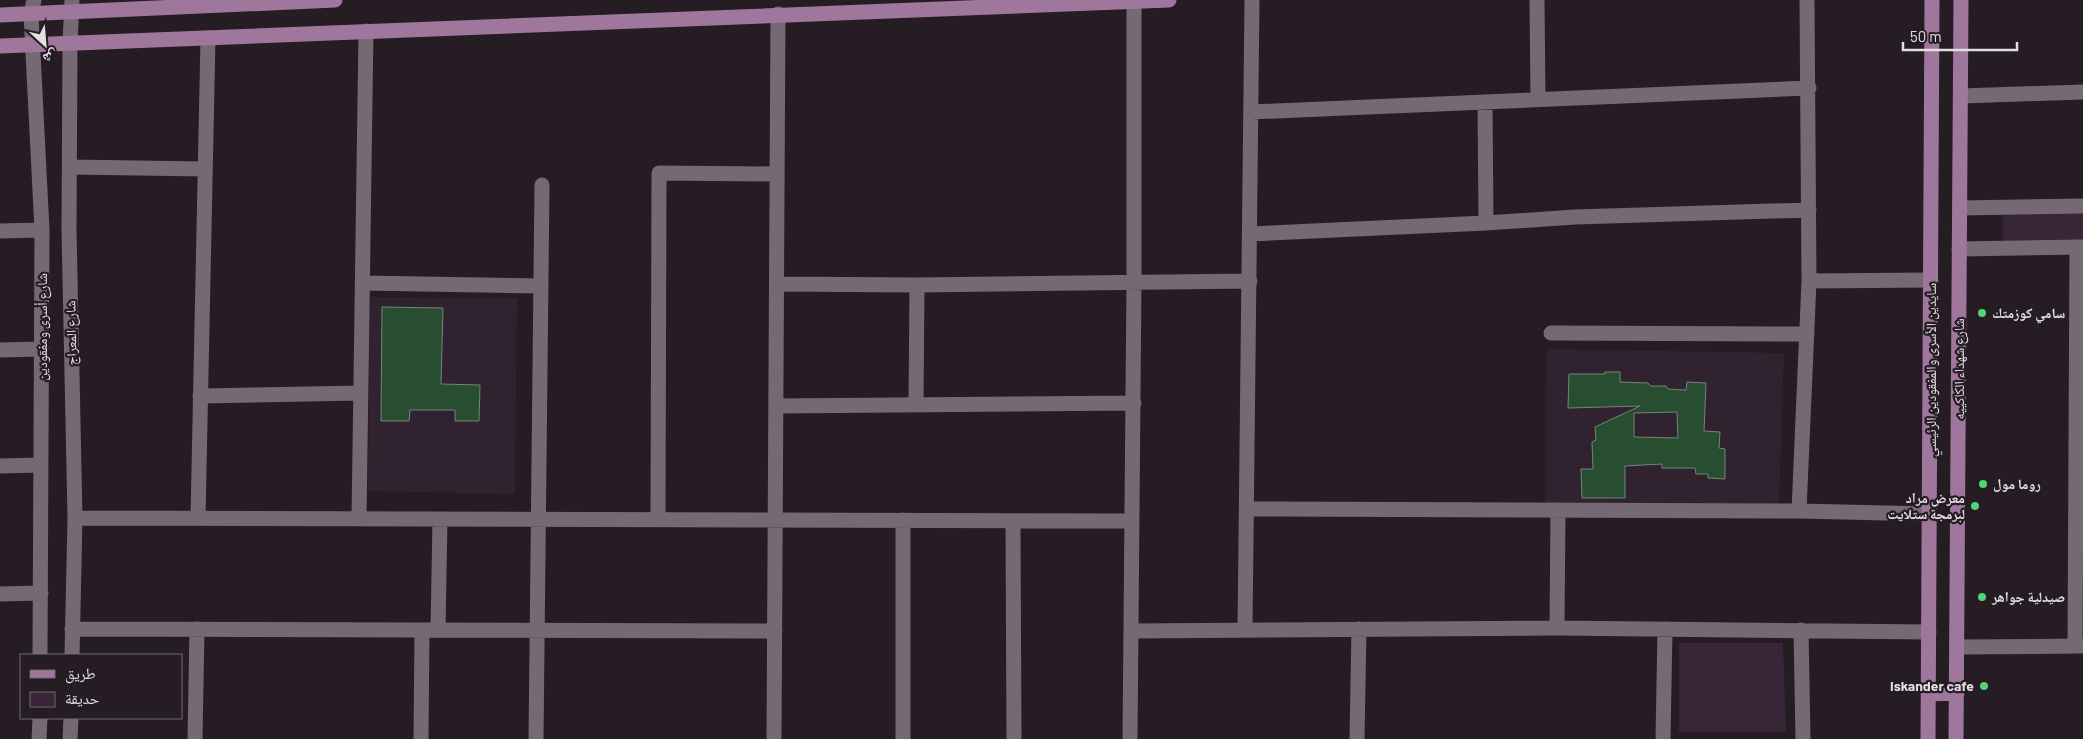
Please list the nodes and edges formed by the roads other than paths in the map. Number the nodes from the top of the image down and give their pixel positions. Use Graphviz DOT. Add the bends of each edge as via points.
graph roads {
  1 [pos="335,0"];
  2 [pos="1169,0"];
  3 [pos="1252,0"];
  4 [pos="1537,0"];
  5 [pos="1807,0"];
  6 [pos="1932,0"];
  7 [pos="1961,0"];
  8 [pos="1134,2"];
  9 [pos="880,5"];
  10 [pos="72,6"];
  11 [pos="33,7"];
  12 [pos="778,14"];
  13 [pos="0,15"];
  14 [pos="366,31"];
  15 [pos="208,38"];
  16 [pos="70,44"];
  17 [pos="34,45"];
  18 [pos="0,46"];
  19 [pos="1809,88"];
  20 [pos="2083,92"];
  21 [pos="1961,96"];
  22 [pos="1538,100"];
  23 [pos="1485,102"];
  24 [pos="1251,112"];
  25 [pos="70,167"];
  26 [pos="205,169"];
  27 [pos="778,174"];
  28 [pos="542,185"];
  29 [pos="2083,206"];
  30 [pos="1960,208"];
  31 [pos="1809,210"];
  32 [pos="1486,223"];
  33 [pos="42,230"];
  34 [pos="0,231"];
  35 [pos="1251,234"];
  36 [pos="2080,247"];
  37 [pos="1960,249"];
  38 [pos="1809,280"];
  39 [pos="1931,280"];
  40 [pos="1134,281"];
  41 [pos="1250,281"];
  42 [pos="362,283"];
  43 [pos="777,284"];
  44 [pos="917,285"];
  45 [pos="541,286"];
  46 [pos="1551,334"];
  47 [pos="1807,334"];
  48 [pos="42,349"];
  49 [pos="0,350"];
  50 [pos="361,393"];
  51 [pos="200,396"];
  52 [pos="1134,403"];
  53 [pos="916,404"];
  54 [pos="776,406"];
  55 [pos="41,465"];
  56 [pos="0,466"];
  57 [pos="1246,509"];
  58 [pos="1558,510"];
  59 [pos="1799,511"];
  60 [pos="1930,514"];
  61 [pos="75,518"];
  62 [pos="198,518"];
  63 [pos="359,519"];
  64 [pos="440,519"];
  65 [pos="538,519"];
  66 [pos="658,520"];
  67 [pos="775,520"];
  68 [pos="903,520"];
  69 [pos="1013,521"];
  70 [pos="1131,521"];
  71 [pos="40,593"];
  72 [pos="0,594"];
  73 [pos="1557,628"];
  74 [pos="72,629"];
  75 [pos="197,629"];
  76 [pos="1245,629"];
  77 [pos="1665,629"];
  78 [pos="422,630"];
  79 [pos="438,630"];
  80 [pos="537,630"];
  81 [pos="1359,630"];
  82 [pos="1801,630"];
  83 [pos="775,631"];
  84 [pos="1131,631"];
  85 [pos="1929,632"];
  86 [pos="2079,646"];
  87 [pos="1957,647"];
  88 [pos="40,654"];
  89 [pos="72,654"];
  90 [pos="1956,693"];
  91 [pos="1928,694"];
  92 [pos="40,719"];
  93 [pos="71,719"];
  94 [pos="40,739"];
  95 [pos="70,739"];
  96 [pos="195,739"];
  97 [pos="421,739"];
  98 [pos="536,739"];
  99 [pos="774,739"];
  100 [pos="903,739"];
  101 [pos="1014,739"];
  102 [pos="1130,739"];
  103 [pos="1356,739"];
  104 [pos="1663,739"];
  105 [pos="1803,739"];
  106 [pos="1928,739"];
  107 [pos="1956,739"];
  1 -- 10 [label="main road"];
  2 -- 8 [label="main road"];
  3 -- 24 [label="street"];
  4 -- 22 [label="street"];
  5 -- 19 [label="street"];
  6 -- 39 [label="main road, سايدين الأسرى والمفقودين الرئيسي"];
  7 -- 21 [label="main road, شارع شهداء الكاكييه"];
  8 -- 9 [label="main road"];
  8 -- 40 [label="street"];
  9 -- 12 [label="main road"];
  10 -- 11 [label="main road"];
  10 -- 16 [label="street, شارع المعراج"];
  11 -- 13 [label="main road"];
  11 -- 17 [label="street, شارع أسرى ومفقودين"];
  12 -- 14 [label="main road"];
  12 -- 27 [label="street"];
  14 -- 15 [label="main road"];
  14 -- 42 [label="street"];
  15 -- 16 [label="main road"];
  15 -- 26 [label="street"];
  16 -- 17 [label="main road"];
  16 -- 25 [label="street, شارع المعراج"];
  17 -- 18 [label="main road"];
  17 -- 33 [label="street, شارع أسرى ومفقودين"];
  19 -- 22 [label="street"];
  19 -- 31 [label="street"];
  20 -- 21 [label="street"];
  21 -- 30 [label="main road, شارع شهداء الكاكييه"];
  22 -- 23 [label="street"];
  23 -- 24 [label="street"];
  23 -- 32 [label="street"];
  24 -- 35 [label="street"];
  25 -- 26 [label="street"];
  25 -- 61 [label="street, شارع المعراج"];
  26 -- 51 [label="street"];
  27 -- 43 [label="street"];
  27 -- 66 [label="street" via="659,173"];
  28 -- 45 [label="street"];
  29 -- 30 [label="street"];
  30 -- 37 [label="main road, شارع شهداء الكاكييه"];
  31 -- 32 [label="street"];
  31 -- 38 [label="street"];
  32 -- 35 [label="street"];
  33 -- 34 [label="street"];
  33 -- 48 [label="street, شارع أسرى ومفقودين"];
  35 -- 41 [label="street"];
  36 -- 37 [label="street"];
  36 -- 86 [label="street"];
  37 -- 87 [label="main road, شارع شهداء الكاكييه"];
  38 -- 39 [label="street"];
  38 -- 47 [label="street"];
  39 -- 60 [label="main road, سايدين الأسرى والمفقودين الرئيسي"];
  40 -- 41 [label="street"];
  40 -- 44 [label="street"];
  40 -- 52 [label="street"];
  41 -- 57 [label="street"];
  42 -- 45 [label="street"];
  42 -- 50 [label="street"];
  43 -- 44 [label="street"];
  43 -- 54 [label="street"];
  44 -- 53 [label="street"];
  45 -- 65 [label="street"];
  46 -- 47 [label="street"];
  47 -- 59 [label="street"];
  48 -- 49 [label="street"];
  48 -- 55 [label="street, شارع أسرى ومفقودين"];
  50 -- 51 [label="street"];
  50 -- 63 [label="street"];
  51 -- 62 [label="street"];
  52 -- 53 [label="street"];
  52 -- 70 [label="street"];
  53 -- 54 [label="street"];
  54 -- 67 [label="street"];
  55 -- 56 [label="street"];
  55 -- 71 [label="street, شارع أسرى ومفقودين"];
  57 -- 58 [label="street"];
  57 -- 76 [label="street"];
  58 -- 59 [label="street"];
  58 -- 73 [label="street"];
  59 -- 60 [label="street"];
  60 -- 85 [label="main road, سايدين الأسرى والمفقودين الرئيسي"];
  61 -- 62 [label="street"];
  61 -- 74 [label="street, شارع المعراج"];
  62 -- 63 [label="street"];
  63 -- 64 [label="street"];
  64 -- 65 [label="street"];
  64 -- 79 [label="street"];
  65 -- 66 [label="street"];
  65 -- 80 [label="street"];
  66 -- 67 [label="street"];
  67 -- 68 [label="street"];
  67 -- 83 [label="street"];
  68 -- 69 [label="street"];
  68 -- 100 [label="street"];
  69 -- 70 [label="street"];
  69 -- 101 [label="street"];
  70 -- 84 [label="street"];
  71 -- 72 [label="street"];
  71 -- 88 [label="street, شارع أسرى ومفقودين"];
  73 -- 77 [label="street"];
  73 -- 81 [label="street"];
  74 -- 75 [label="street"];
  74 -- 89 [label="street, شارع المعراج"];
  75 -- 78 [label="street"];
  75 -- 96 [label="street"];
  76 -- 81 [label="street"];
  76 -- 84 [label="street"];
  77 -- 82 [label="street"];
  77 -- 104 [label="street"];
  78 -- 79 [label="street"];
  78 -- 97 [label="street"];
  79 -- 80 [label="street"];
  80 -- 83 [label="street"];
  80 -- 98 [label="street"];
  81 -- 103 [label="street"];
  82 -- 85 [label="street"];
  82 -- 105 [label="street"];
  83 -- 99 [label="street"];
  84 -- 102 [label="street"];
  85 -- 91 [label="main road, سايدين الأسرى والمفقودين الرئيسي"];
  86 -- 87 [label="street"];
  87 -- 90 [label="main road, شارع شهداء الكاكييه"];
  90 -- 91 [label="main road"];
  90 -- 107 [label="main road, شارع شهداء الكاكييه"];
  91 -- 106 [label="main road, سايدين الأسرى والمفقودين الرئيسي"];
  92 -- 94 [label="street"];
  93 -- 95 [label="street"];
}
